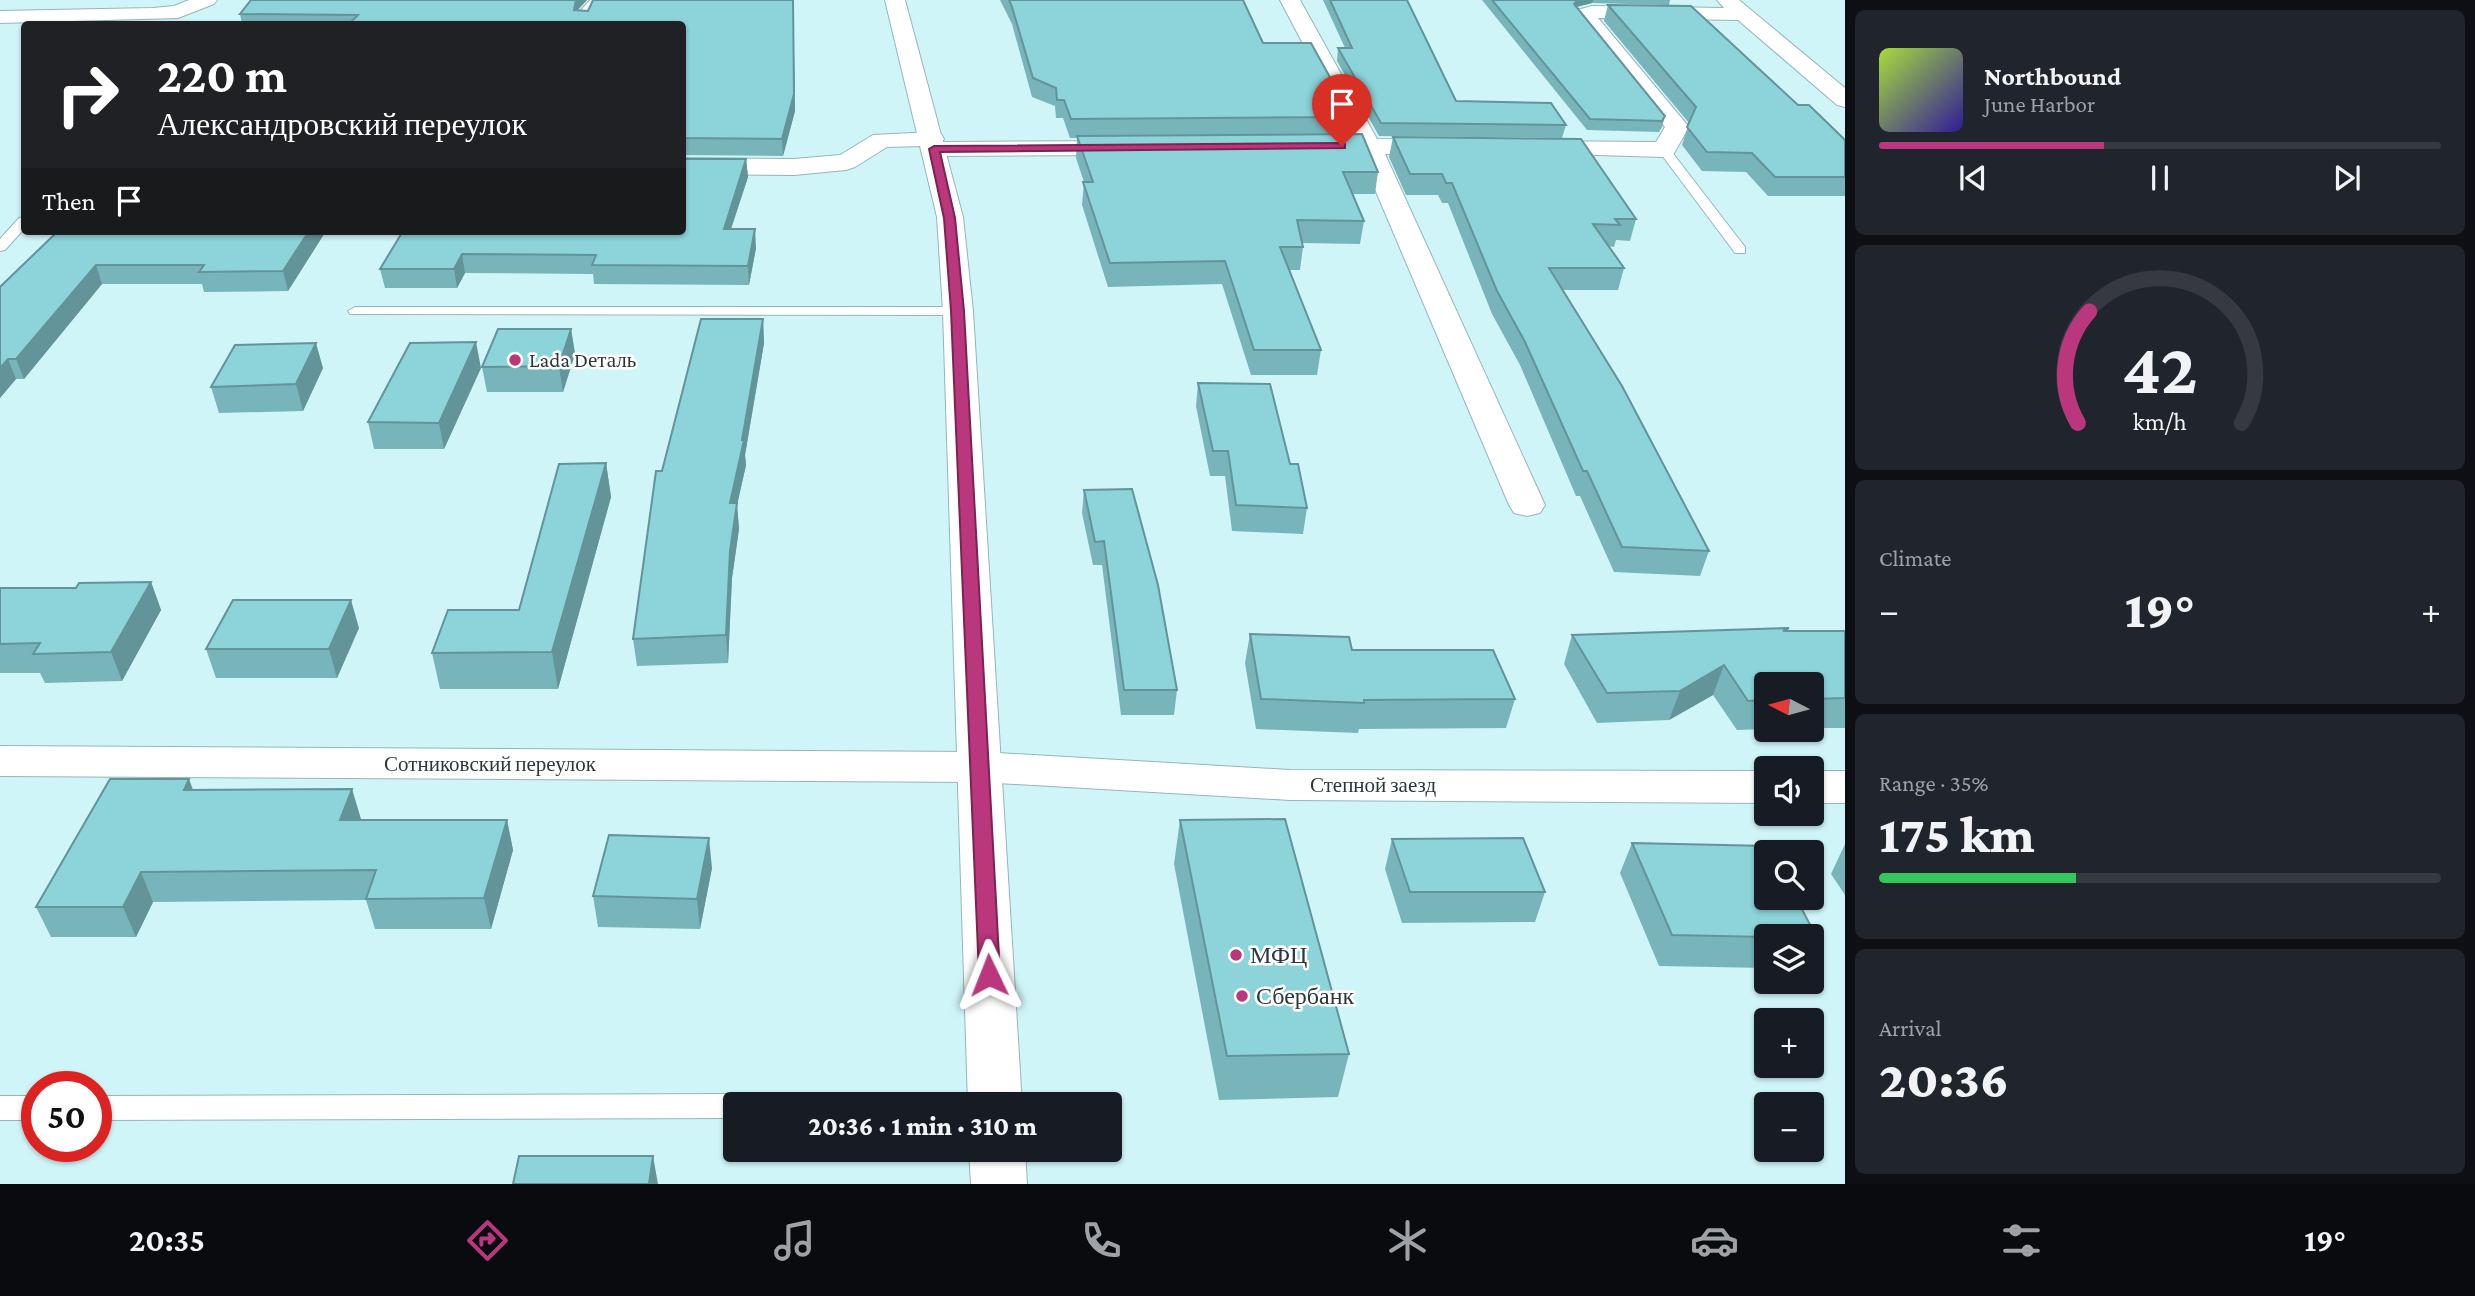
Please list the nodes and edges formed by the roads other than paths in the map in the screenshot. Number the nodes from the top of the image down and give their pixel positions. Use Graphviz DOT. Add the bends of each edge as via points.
graph roads {
  1 [pos="207,0"];
  2 [pos="595,0"];
  3 [pos="895,0"];
  4 [pos="1290,0"];
  5 [pos="1735,7"];
  6 [pos="0,17"];
  7 [pos="584,21"];
  8 [pos="1845,100"];
  9 [pos="933,144"];
  10 [pos="1287,146"];
  11 [pos="1369,146"];
  12 [pos="1463,147"];
  13 [pos="1150,148"];
  14 [pos="1517,148"];
  15 [pos="1664,150"];
  16 [pos="686,166"];
  17 [pos="21,224"];
  18 [pos="0,247"];
  19 [pos="1740,250"];
  20 [pos="355,311"];
  21 [pos="958,311"];
  22 [pos="1527,505"];
  23 [pos="0,761"];
  24 [pos="981,767"];
  25 [pos="1754,787"];
  26 [pos="1824,787"];
  27 [pos="1845,787"];
  28 [pos="995,1092"];
  29 [pos="723,1106"];
  30 [pos="0,1108"];
  31 [pos="21,1108"];
  32 [pos="112,1108"];
  33 [pos="998,1162"];
  34 [pos="999,1184"];
  1 -- 6 [label="street" via="178,12 153,15"];
  2 -- 7 [label="lane"];
  3 -- 9 [label="street"];
  4 -- 11 [label="street"];
  5 -- 8 [label="street"];
  5 -- 15 [label="street" via="1584,14 1677,127"];
  9 -- 13 [label="street"];
  9 -- 16 [label="street" via="882,140 846,162 794,167"];
  9 -- 21 [label="street" via="950,218"];
  10 -- 11 [label="street"];
  11 -- 12 [label="street"];
  11 -- 22 [label="street"];
  14 -- 15 [label="street"];
  15 -- 19 [label="lane"];
  17 -- 18 [label="lane"];
  20 -- 21 [label="lane"];
  21 -- 24 [label="street"];
  23 -- 24 [label="street, Сотниковский переулок"];
  24 -- 25 [label="street, Степной заезд" via="1290,785"];
  24 -- 28 [label="street"];
  26 -- 27 [label="street"];
  29 -- 32 [label="lane"];
  30 -- 31 [label="lane"];
  33 -- 34 [label="street"];
}
